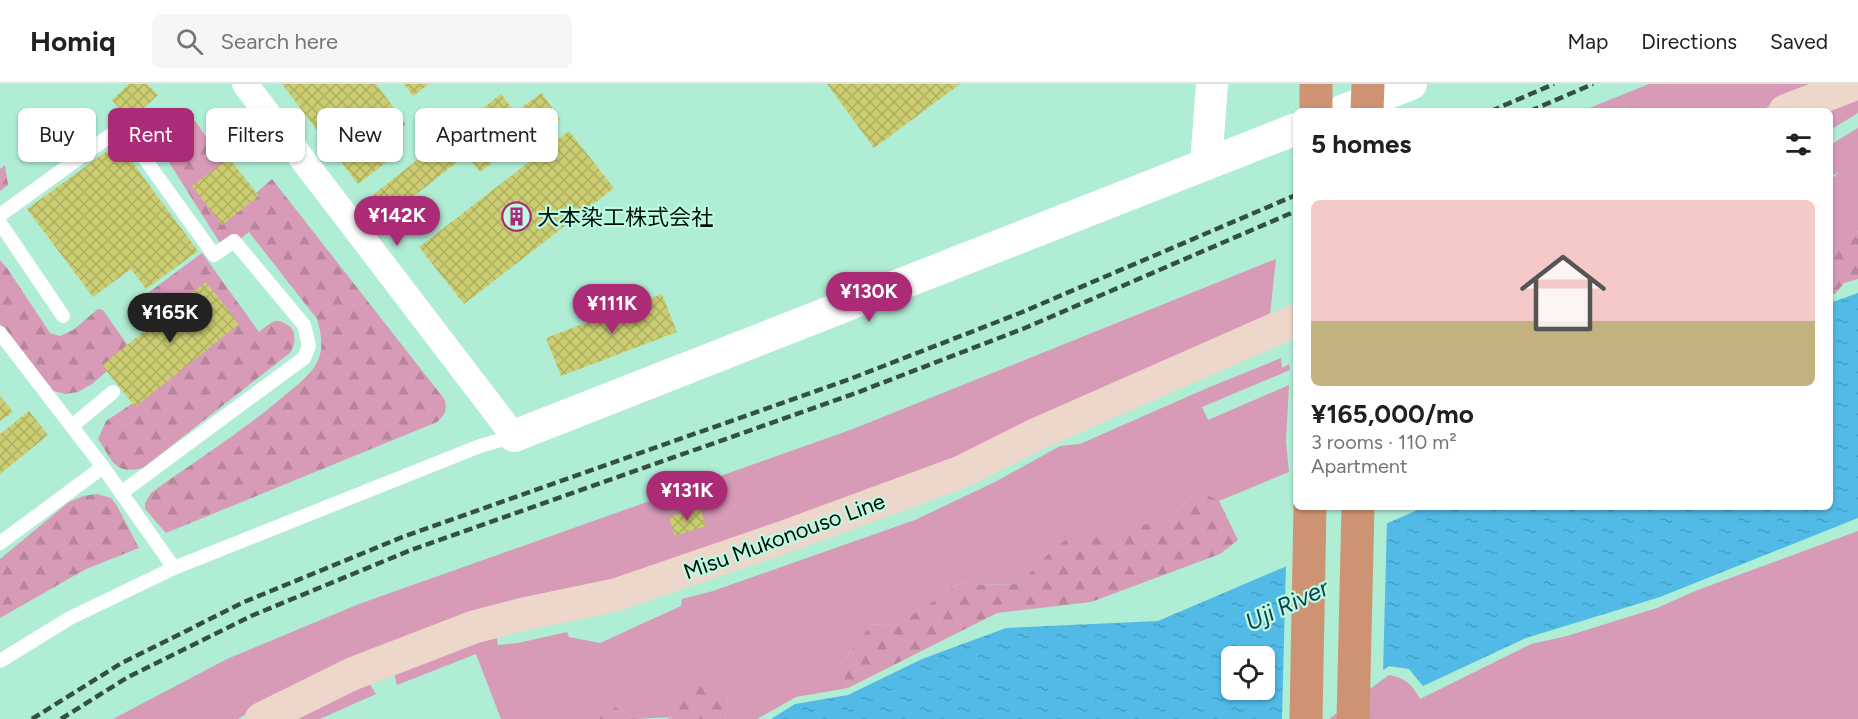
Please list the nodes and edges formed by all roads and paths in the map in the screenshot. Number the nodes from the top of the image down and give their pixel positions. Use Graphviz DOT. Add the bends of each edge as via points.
graph roads {
  1 [pos="245,84"];
  2 [pos="1212,84"];
  3 [pos="1316,84"];
  4 [pos="1368,84"];
  5 [pos="1411,84"];
  6 [pos="1855,84"];
  7 [pos="1316,108"];
  8 [pos="1350,108"];
  9 [pos="1367,108"];
  10 [pos="1793,108"];
  11 [pos="1293,130"];
  12 [pos="1206,164"];
  13 [pos="0,215"];
  14 [pos="0,223"];
  15 [pos="63,316"];
  16 [pos="1293,321"];
  17 [pos="0,333"];
  18 [pos="113,392"];
  19 [pos="72,426"];
  20 [pos="514,436"];
  21 [pos="103,467"];
  22 [pos="121,493"];
  23 [pos="1310,510"];
  24 [pos="1358,510"];
  25 [pos="0,543"];
  26 [pos="174,568"];
  27 [pos="0,661"];
  28 [pos="261,719"];
  29 [pos="1306,719"];
  30 [pos="1353,719"];
  1 -- 20 [label="street"];
  2 -- 12 [label="street"];
  3 -- 7 [label="highway"];
  4 -- 9 [label="highway"];
  5 -- 8 [label="street"];
  6 -- 10 [label="main road"];
  11 -- 12 [label="street"];
  12 -- 20 [label="street"];
  13 -- 22 [label="lane" via="122,127 214,255 234,241 304,325 309,346 304,358"];
  14 -- 15 [label="lane"];
  16 -- 28 [label="main road, Misu Mukonouso Line" via="1037,434 961,472 615,595 474,627 351,674"];
  17 -- 19 [label="lane"];
  18 -- 19 [label="lane"];
  19 -- 21 [label="lane"];
  20 -- 26 [label="lane"];
  21 -- 22 [label="lane"];
  21 -- 25 [label="lane"];
  22 -- 26 [label="lane"];
  23 -- 29 [label="highway"];
  24 -- 30 [label="highway"];
  26 -- 27 [label="lane" via="70,618"];
}
